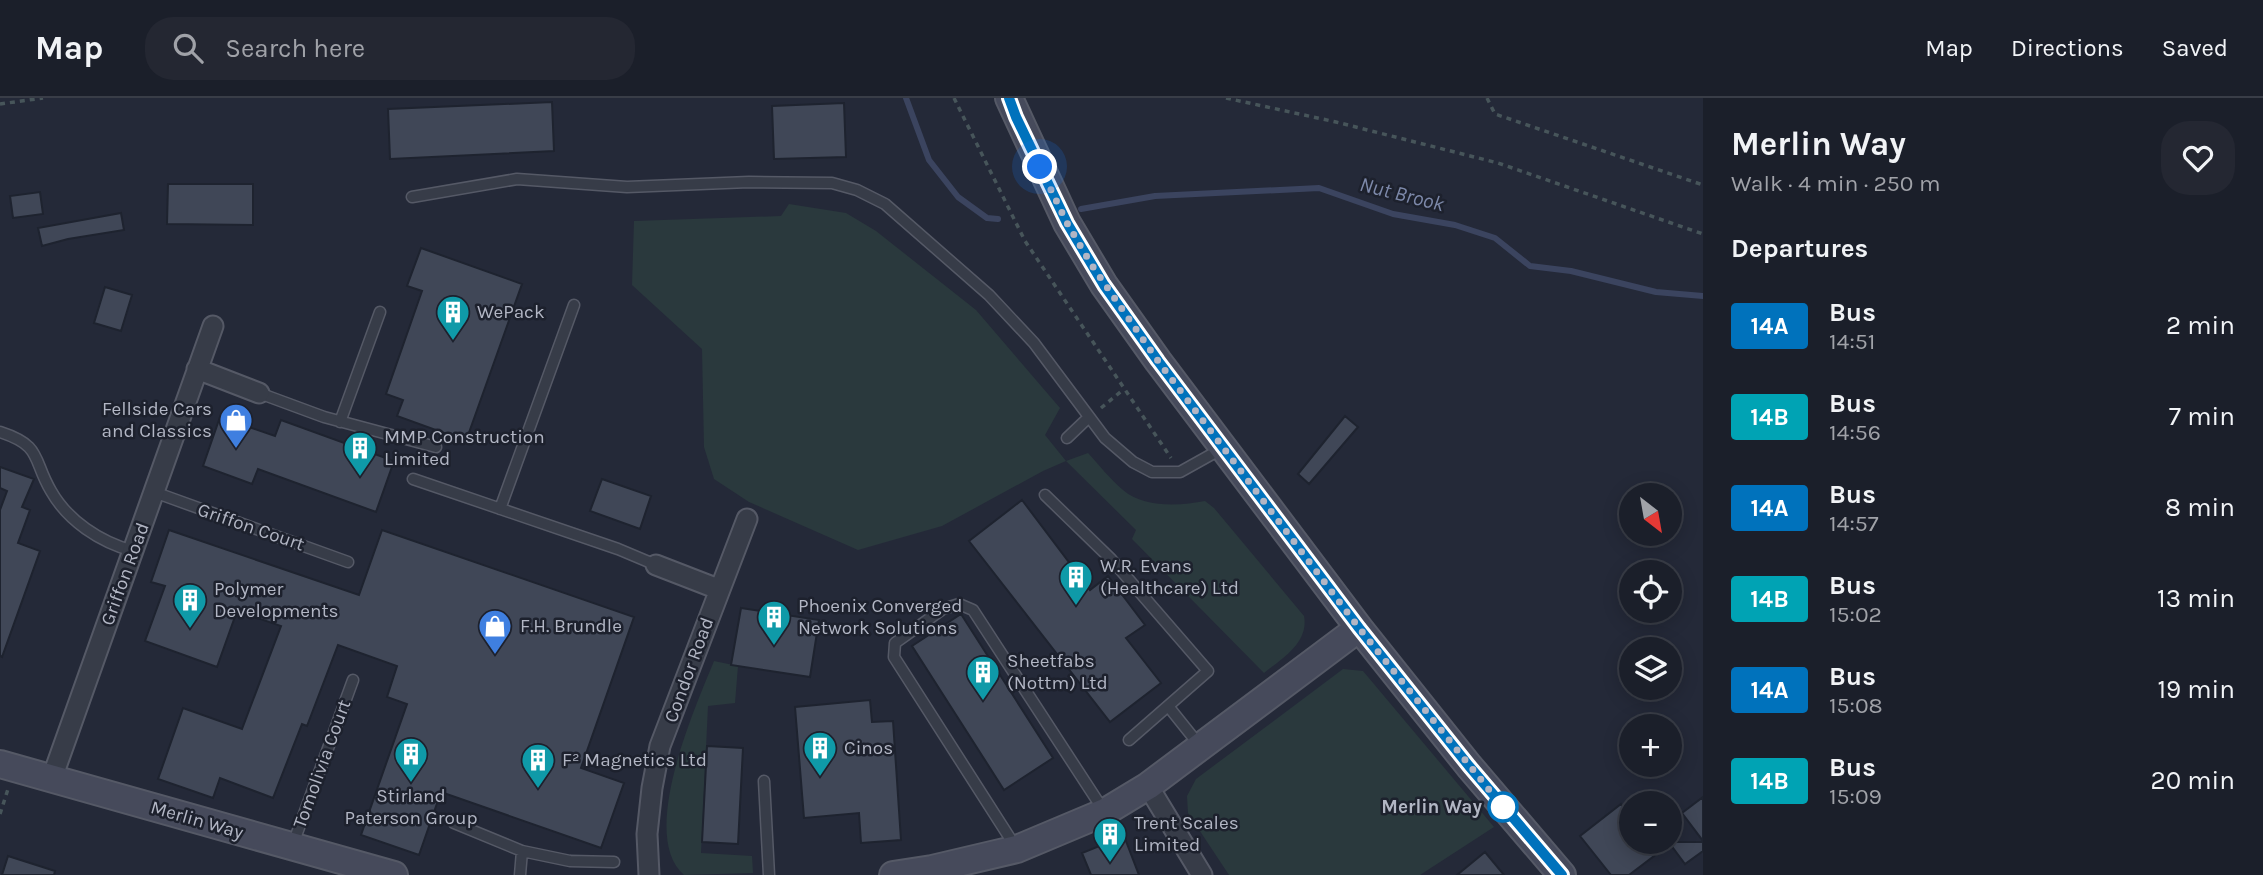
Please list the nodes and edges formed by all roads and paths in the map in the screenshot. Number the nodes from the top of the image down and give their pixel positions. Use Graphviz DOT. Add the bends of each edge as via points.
graph roads {
  1 [pos="43,98"];
  2 [pos="954,98"];
  3 [pos="1226,98"];
  4 [pos="1487,98"];
  5 [pos="0,104"];
  6 [pos="1012,107"];
  7 [pos="1703,185"];
  8 [pos="412,197"];
  9 [pos="1703,234"];
  10 [pos="573,305"];
  11 [pos="380,312"];
  12 [pos="213,326"];
  13 [pos="197,369"];
  14 [pos="1124,389"];
  15 [pos="259,393"];
  16 [pos="1089,417"];
  17 [pos="340,422"];
  18 [pos="0,432"];
  19 [pos="1067,438"];
  20 [pos="436,447"];
  21 [pos="1223,448"];
  22 [pos="1180,472"];
  23 [pos="413,480"];
  24 [pos="154,492"];
  25 [pos="1045,495"];
  26 [pos="500,509"];
  27 [pos="747,519"];
  28 [pos="133,551"];
  29 [pos="348,562"];
  30 [pos="656,565"];
  31 [pos="719,589"];
  32 [pos="1359,628"];
  33 [pos="354,680"];
  34 [pos="1168,706"];
  35 [pos="1129,740"];
  36 [pos="1200,747"];
  37 [pos="0,764"];
  38 [pos="52,778"];
  39 [pos="764,781"];
  40 [pos="1148,786"];
  41 [pos="1105,812"];
  42 [pos="454,823"];
  43 [pos="292,847"];
  44 [pos="1017,849"];
  45 [pos="522,851"];
  46 [pos="614,862"];
  47 [pos="394,875"];
  48 [pos="520,875"];
  49 [pos="649,875"];
  50 [pos="769,875"];
  51 [pos="893,875"];
  52 [pos="1202,875"];
  53 [pos="1562,875"];
  1 -- 5 [label="path"];
  2 -- 14 [label="path" via="1025,242"];
  3 -- 9 [label="path" via="1498,163"];
  4 -- 7 [label="path" via="1495,114"];
  6 -- 21 [label="street" via="1067,223 1104,285"];
  8 -- 16 [label="lane" via="517,178 627,187 749,181 831,183 857,190 885,204 989,295 1034,343"];
  10 -- 26 [label="lane"];
  11 -- 17 [label="lane"];
  12 -- 13 [label="street, Griffon Road"];
  13 -- 15 [label="street"];
  13 -- 24 [label="street, Griffon Road"];
  14 -- 16 [label="path"];
  14 -- 22 [label="path"];
  15 -- 17 [label="lane"];
  16 -- 19 [label="lane"];
  16 -- 22 [label="lane" via="1133,462 1152,472"];
  17 -- 20 [label="lane"];
  18 -- 28 [label="lane" via="19,438 37,456 50,489 69,516 116,547"];
  21 -- 22 [label="lane"];
  21 -- 32 [label="street"];
  23 -- 26 [label="lane"];
  24 -- 28 [label="street, Griffon Road"];
  24 -- 29 [label="lane, Griffon Court"];
  25 -- 34 [label="lane" via="1111,559 1208,671"];
  26 -- 30 [label="lane"];
  27 -- 31 [label="street, Condor Road"];
  28 -- 38 [label="street, Griffon Road"];
  30 -- 31 [label="street"];
  31 -- 49 [label="street, Condor Road" via="660,746 647,834"];
  32 -- 36 [label="street"];
  32 -- 53 [label="street"];
  33 -- 43 [label="lane, Tomolivia Court"];
  34 -- 35 [label="lane"];
  34 -- 36 [label="lane"];
  36 -- 40 [label="street"];
  37 -- 38 [label="street, Merlin Way"];
  38 -- 43 [label="street, Merlin Way"];
  39 -- 50 [label="lane"];
  40 -- 41 [label="street"];
  40 -- 52 [label="street"];
  41 -- 44 [label="street"];
  41 -- 44 [label="lane" via="973,611 959,604 943,610 895,643 894,657"];
  42 -- 45 [label="lane"];
  43 -- 47 [label="street, Merlin Way"];
  44 -- 51 [label="street"];
  45 -- 46 [label="lane" via="570,861"];
  45 -- 48 [label="lane"];
}
